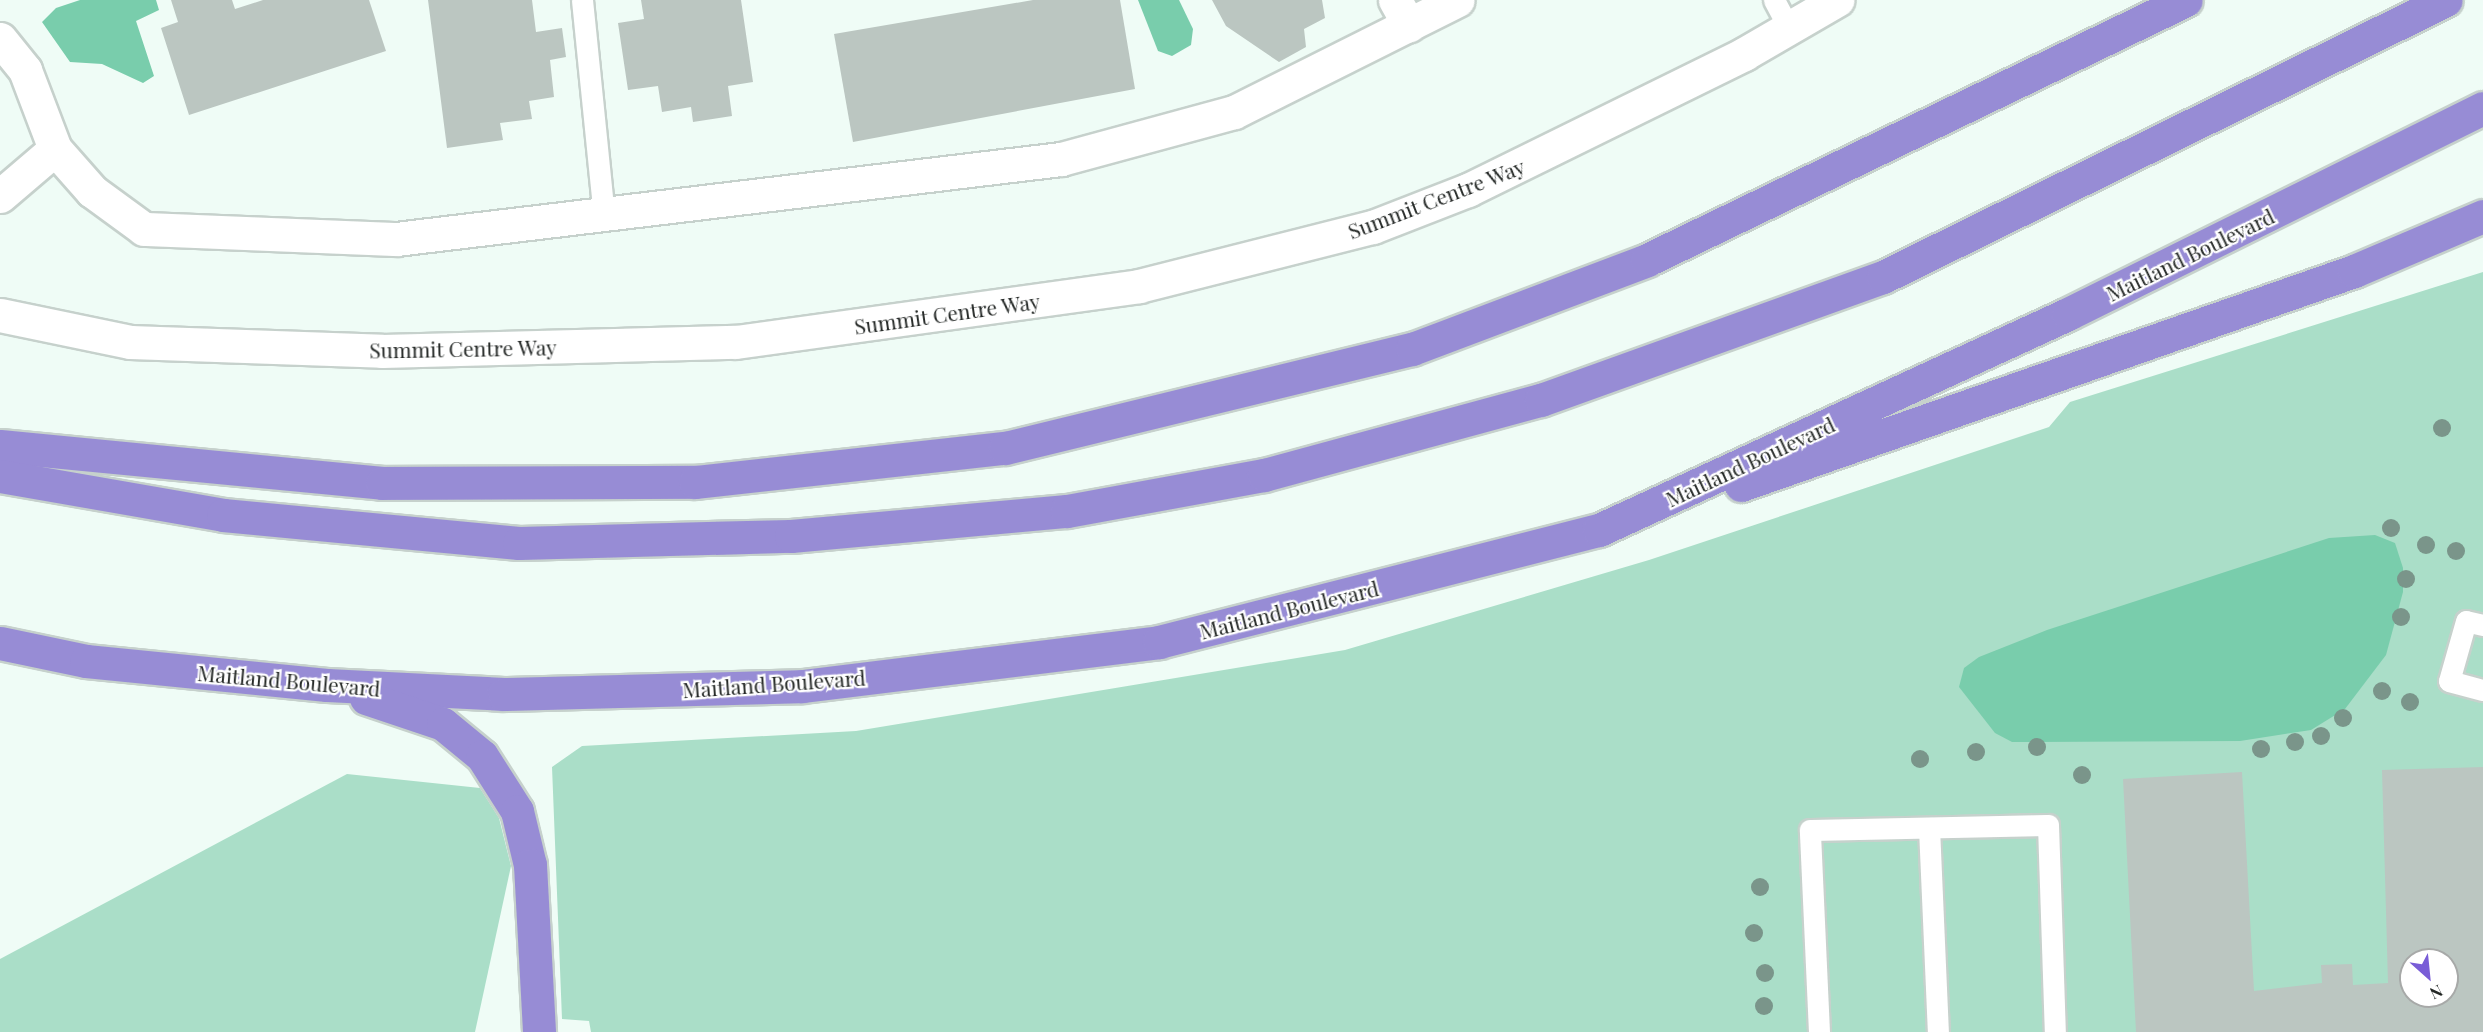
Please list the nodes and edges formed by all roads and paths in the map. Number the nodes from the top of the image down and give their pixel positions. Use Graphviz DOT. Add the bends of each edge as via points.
graph roads {
  1 [pos="582,0"];
  2 [pos="1458,0"];
  3 [pos="1774,0"];
  4 [pos="1837,0"];
  5 [pos="2186,0"];
  6 [pos="2446,0"];
  7 [pos="1402,13"];
  8 [pos="1790,28"];
  9 [pos="0,39"];
  10 [pos="2483,108"];
  11 [pos="55,149"];
  12 [pos="0,196"];
  13 [pos="604,216"];
  14 [pos="2483,216"];
  15 [pos="0,315"];
  16 [pos="0,447"];
  17 [pos="0,476"];
  18 [pos="1599,530"];
  19 [pos="2483,625"];
  20 [pos="0,643"];
  21 [pos="327,685"];
  22 [pos="2483,690"];
  23 [pos="1929,828"];
  24 [pos="538,1032"];
  25 [pos="1819,1032"];
  26 [pos="1938,1032"];
  27 [pos="2055,1032"];
  1 -- 13 [label="lane"];
  2 -- 7 [label="street"];
  3 -- 8 [label="lane"];
  4 -- 8 [label="street, Summit Centre Way"];
  5 -- 16 [label="highway" via="1636,264 1412,349 1005,448 695,482 382,483"];
  6 -- 17 [label="highway" via="1883,277 1541,399 1264,475 1010,516 790,536 519,543 223,515"];
  7 -- 13 [label="street" via="1234,112 1061,159"];
  8 -- 15 [label="street, Summit Centre Way" via="1468,190 1373,226 1139,286 701,343 382,351 130,342"];
  9 -- 11 [label="street" via="25,70"];
  10 -- 18 [label="highway, Maitland Boulevard" via="2068,314"];
  11 -- 12 [label="street"];
  11 -- 13 [label="street" via="92,191 144,229 396,239"];
  14 -- 18 [label="highway" via="2354,272 1848,450"];
  18 -- 21 [label="highway, Maitland Boulevard" via="1159,642 802,686 504,694"];
  19 -- 22 [label="lane" via="2466,621 2450,681"];
  20 -- 21 [label="highway, Maitland Boulevard" via="86,661"];
  21 -- 24 [label="highway" via="443,724 482,756 517,811 530,865"];
  23 -- 25 [label="lane" via="1810,830"];
  23 -- 26 [label="lane"];
  23 -- 27 [label="lane" via="2048,825"];
}
